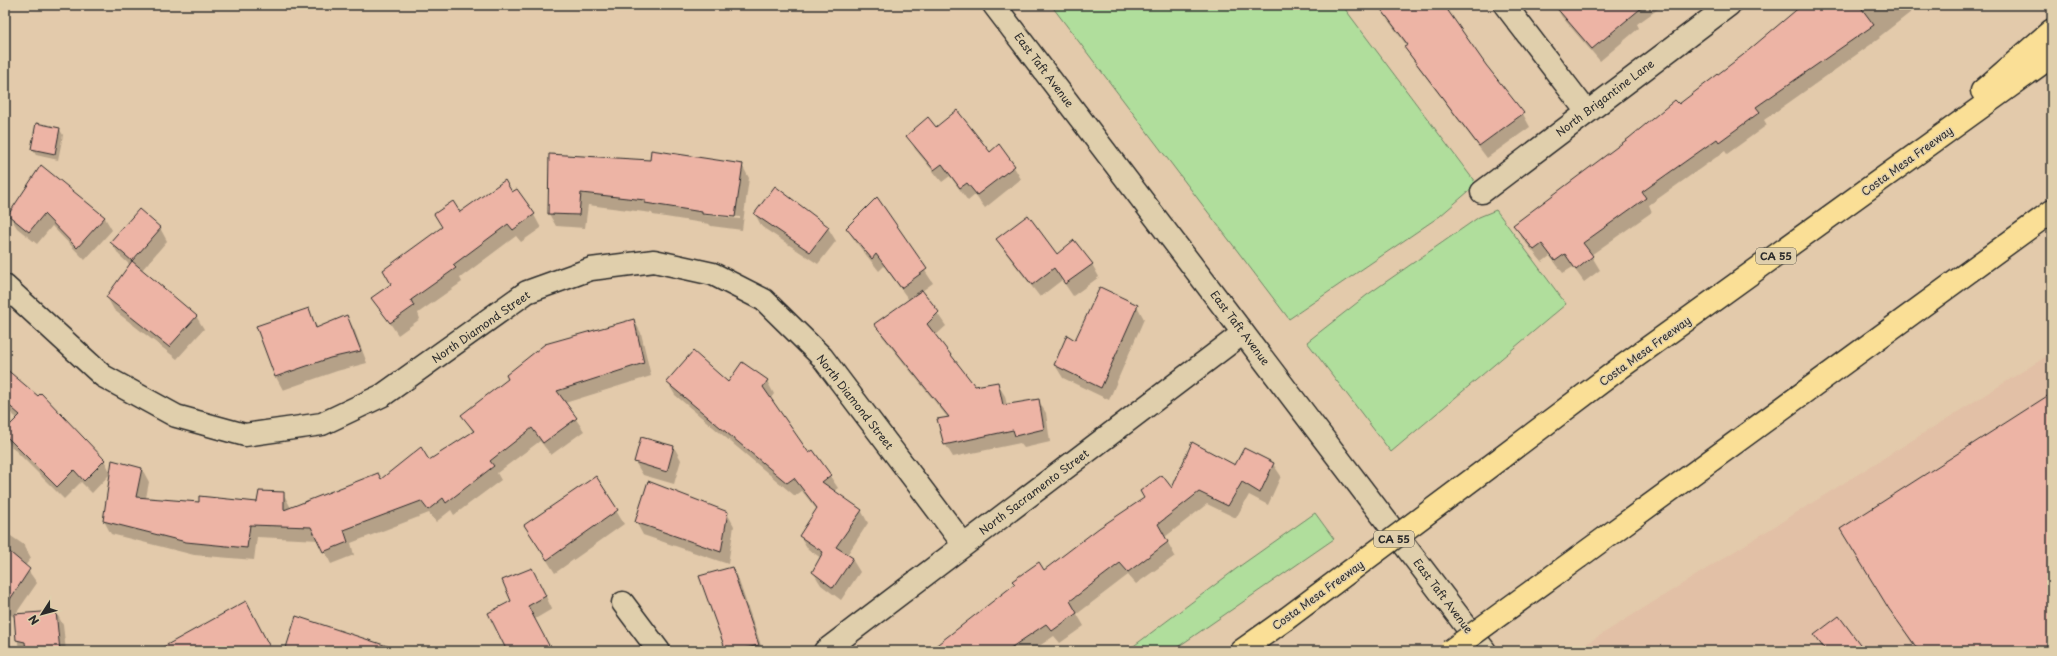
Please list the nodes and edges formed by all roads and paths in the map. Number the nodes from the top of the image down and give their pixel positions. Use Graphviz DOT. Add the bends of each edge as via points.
graph roads {
  1 [pos="994,5"];
  2 [pos="1505,5"];
  3 [pos="1729,5"];
  4 [pos="2052,30"];
  5 [pos="2052,56"];
  6 [pos="1587,112"];
  7 [pos="1880,180"];
  8 [pos="1482,192"];
  9 [pos="2052,211"];
  10 [pos="5,286"];
  11 [pos="1244,333"];
  12 [pos="964,546"];
  13 [pos="623,603"];
  14 [pos="659,651"];
  15 [pos="825,651"];
  16 [pos="1241,651"];
  17 [pos="1450,651"];
  18 [pos="1485,651"];
  1 -- 11 [label="street, East Taft Avenue"];
  2 -- 6 [label="street"];
  3 -- 6 [label="street, North Brigantine Lane"];
  4 -- 7 [label="highway"];
  5 -- 7 [label="highway, Costa Mesa Freeway / CA 55"];
  6 -- 8 [label="street, North Brigantine Lane"];
  7 -- 16 [label="highway, Costa Mesa Freeway / CA 55, bridge" via="1620,368"];
  9 -- 17 [label="highway, bridge"];
  10 -- 12 [label="street, North Diamond Street" via="103,376 176,416 245,435 329,421 383,395 527,292 591,269 654,261 713,274 764,300 822,356"];
  11 -- 12 [label="street, North Sacramento Street"];
  11 -- 18 [label="street, East Taft Avenue"];
  12 -- 15 [label="street, North Sacramento Street"];
  13 -- 14 [label="street"];
}
